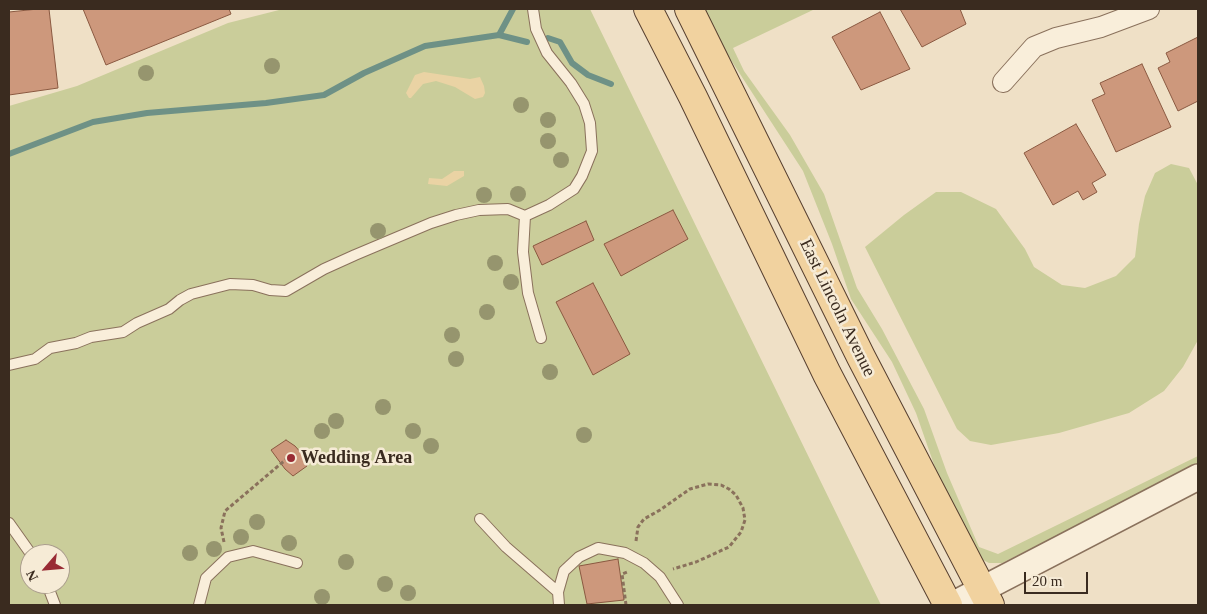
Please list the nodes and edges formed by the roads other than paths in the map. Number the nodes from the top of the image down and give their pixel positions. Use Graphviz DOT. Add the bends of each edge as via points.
graph roads {
  1 [pos="533,9"];
  2 [pos="648,9"];
  3 [pos="690,9"];
  4 [pos="1149,9"];
  5 [pos="1003,82"];
  6 [pos="525,216"];
  7 [pos="541,338"];
  8 [pos="9,365"];
  9 [pos="1198,477"];
  10 [pos="480,519"];
  11 [pos="9,523"];
  12 [pos="24,544"];
  13 [pos="297,562"];
  14 [pos="558,592"];
  15 [pos="986,597"];
  16 [pos="199,605"];
  17 [pos="559,605"];
  18 [pos="678,605"];
  19 [pos="950,605"];
  1 -- 6 [label="lane" via="536,29 547,53 584,104 590,123 592,151 574,189"];
  2 -- 19 [label="main road" via="827,374"];
  3 -- 15 [label="main road, East Lincoln Avenue" via="856,348"];
  4 -- 5 [label="street" via="1034,47"];
  6 -- 7 [label="lane" via="523,252 528,293"];
  6 -- 8 [label="lane" via="508,209 456,215 394,237 324,269 286,291 230,284 211,288 190,294 169,309 123,332 50,348 35,359"];
  9 -- 15 [label="street" via="992,583"];
  10 -- 14 [label="lane" via="506,547"];
  11 -- 12 [label="lane"];
  13 -- 16 [label="lane" via="253,551 228,557 206,578"];
  14 -- 17 [label="lane"];
  14 -- 18 [label="lane" via="564,571 579,557 598,548 626,553 644,563 660,577"];
  15 -- 19 [label="street"];
}
